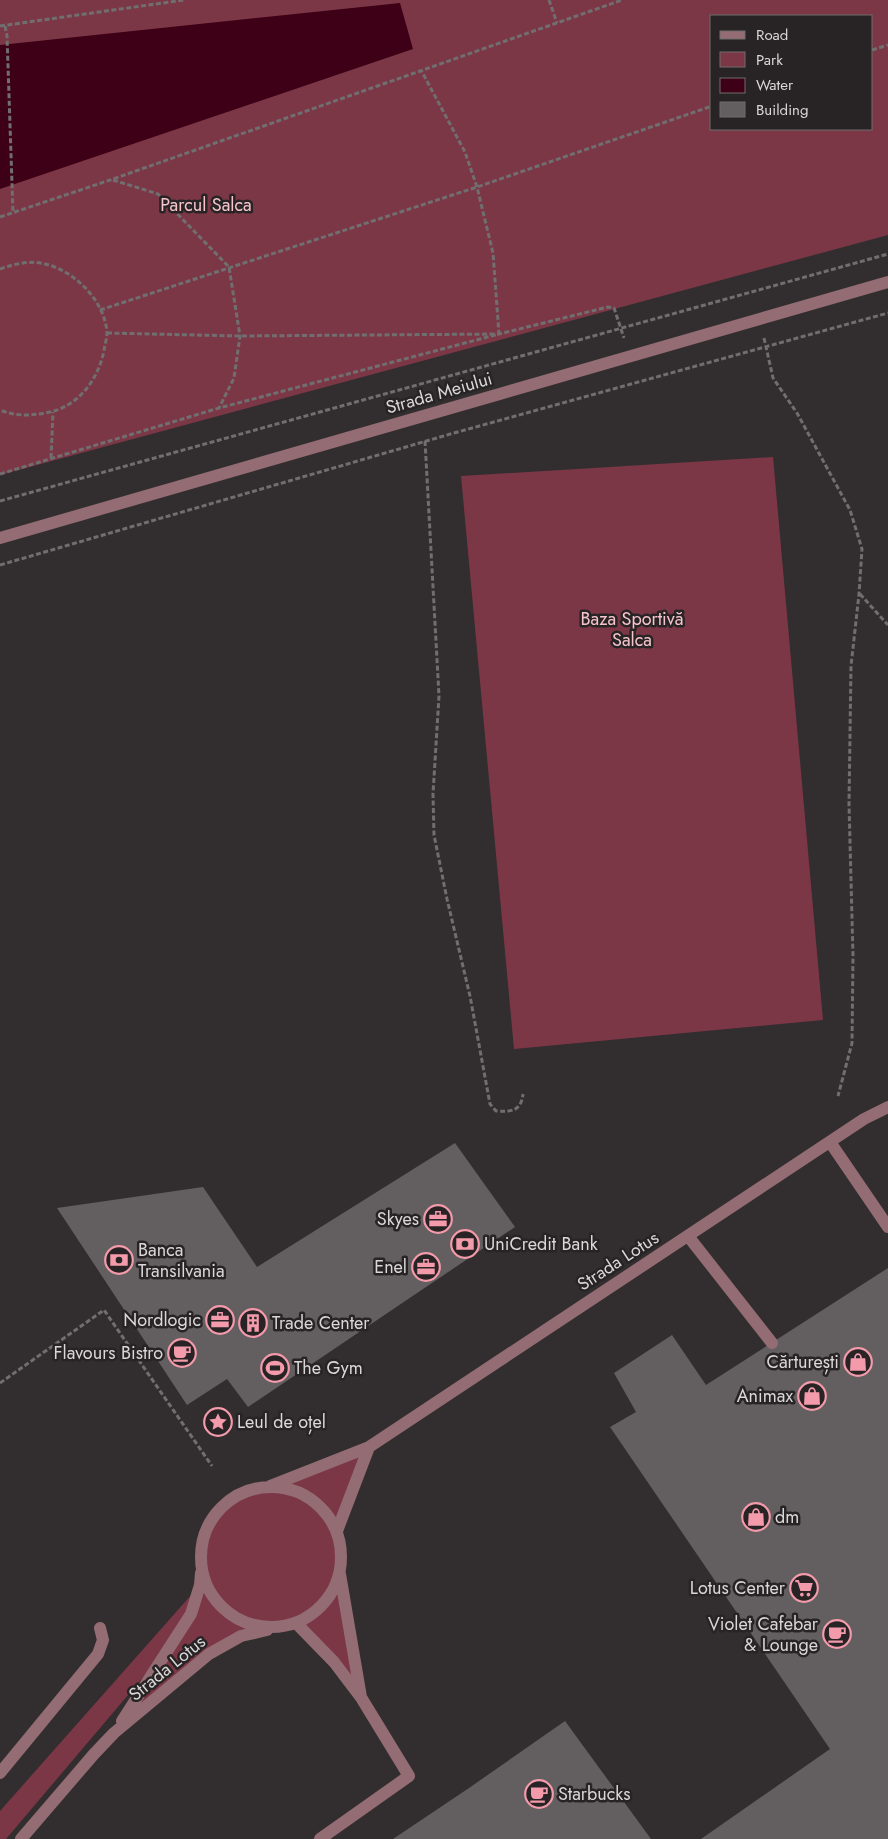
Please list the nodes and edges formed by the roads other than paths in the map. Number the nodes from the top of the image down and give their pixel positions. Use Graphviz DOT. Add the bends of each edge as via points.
graph roads {
  1 [pos="888,282"];
  2 [pos="0,538"];
  3 [pos="888,1107"];
  4 [pos="830,1142"];
  5 [pos="888,1227"];
  6 [pos="688,1236"];
  7 [pos="772,1343"];
  8 [pos="369,1446"];
  9 [pos="270,1486"];
  10 [pos="337,1531"];
  11 [pos="202,1571"];
  12 [pos="340,1574"];
  13 [pos="296,1623"];
  14 [pos="100,1628"];
  15 [pos="274,1628"];
  16 [pos="362,1699"];
  17 [pos="114,1733"];
  18 [pos="0,1773"];
  19 [pos="21,1839"];
  20 [pos="320,1839"];
  1 -- 2 [label="street, Strada Meiului"];
  3 -- 4 [label="street, Strada Lotus"];
  4 -- 5 [label="street"];
  4 -- 6 [label="street, Strada Lotus"];
  6 -- 7 [label="street"];
  6 -- 8 [label="street, Strada Lotus"];
  8 -- 9 [label="street, Strada Lotus"];
  8 -- 10 [label="street"];
  9 -- 10 [label="street, Strada Lotus" via="291,1488 310,1498 326,1512"];
  9 -- 11 [label="street, Strada Lotus" via="236,1496 217,1510 200,1547"];
  10 -- 12 [label="street, Strada Lotus" via="342,1552"];
  11 -- 15 [label="street, Strada Lotus" via="208,1590 235,1618"];
  11 -- 17 [label="street, Strada Lotus" via="191,1614"];
  12 -- 13 [label="street, Strada Lotus" via="326,1601 316,1612"];
  12 -- 16 [label="street"];
  13 -- 15 [label="street, Strada Lotus"];
  13 -- 16 [label="street" via="334,1662"];
  14 -- 18 [label="street" via="103,1640 98,1654"];
  15 -- 17 [label="street, Strada Lotus" via="241,1636 208,1654"];
  16 -- 20 [label="street" via="409,1776"];
  17 -- 19 [label="street, Strada Lotus"];
}
